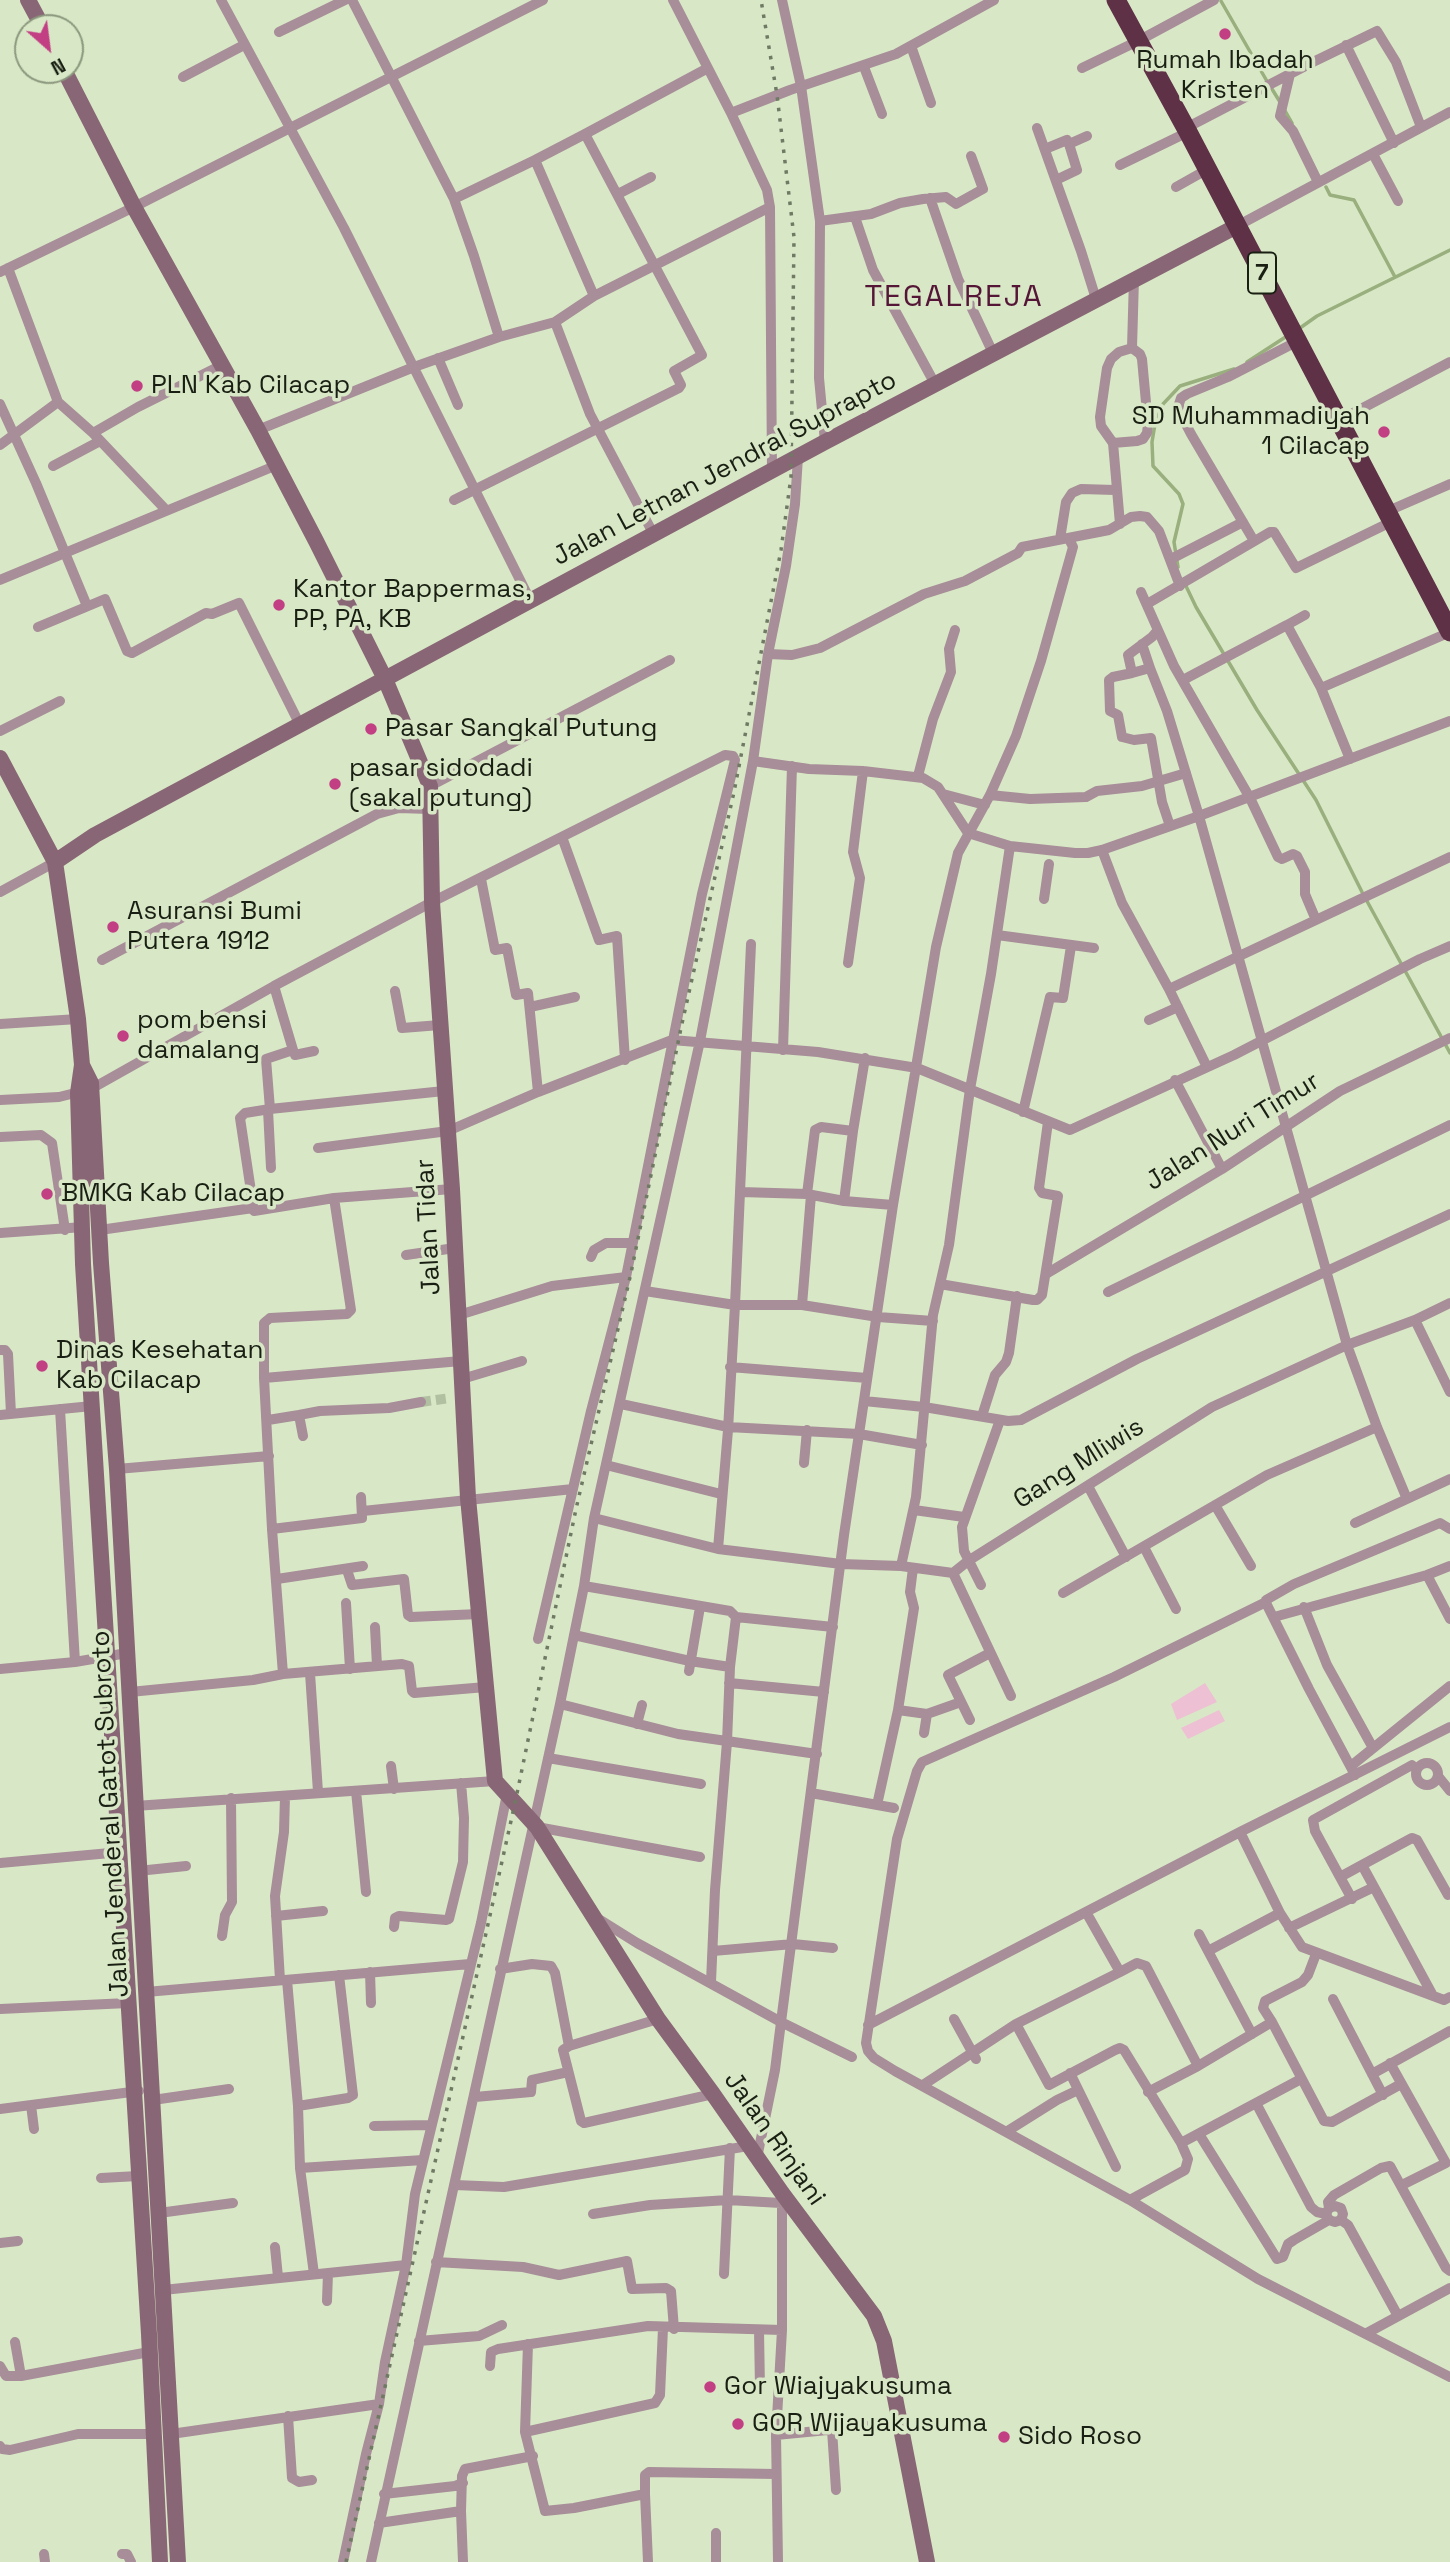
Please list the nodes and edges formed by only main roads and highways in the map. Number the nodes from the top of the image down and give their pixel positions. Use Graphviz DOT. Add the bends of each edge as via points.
graph roads {
  1 [pos="1116,0"];
  2 [pos="71,84"];
  3 [pos="1237,226"];
  4 [pos="1450,632"];
  5 [pos="385,679"];
  6 [pos="0,758"];
  7 [pos="55,862"];
  8 [pos="85,1091"];
  9 [pos="112,1404"];
  10 [pos="92,1406"];
  11 [pos="495,1781"];
  12 [pos="162,2434"];
  13 [pos="160,2562"];
  14 [pos="178,2562"];
  15 [pos="927,2562"];
  1 -- 3 [label="highway, 7"];
  2 -- 5 [label="main road, Jalan Tidar" via="134,208 258,430"];
  3 -- 4 [label="highway, 7"];
  3 -- 5 [label="main road, Jalan Letnan Jendral Suprapto"];
  5 -- 7 [label="main road, Jalan Letnan Jendral Suprapto" via="95,835"];
  5 -- 11 [label="main road, Jalan Tidar" via="430,786 432,902 461,1361 456,1398"];
  6 -- 7 [label="main road, Jalan Jenderal Gatot Subroto"];
  7 -- 8 [label="main road, Jalan Jenderal Gatot Subroto"];
  8 -- 9 [label="main road, Jalan Jenderal Gatot Subroto"];
  8 -- 10 [label="main road, Jalan Jenderal Gatot Subroto" via="83,1227"];
  9 -- 10 [label="main road"];
  9 -- 12 [label="main road, Jalan Jenderal Gatot Subroto" via="163,2290"];
  10 -- 12 [label="main road, Jalan Jenderal Gatot Subroto" via="149,2352"];
  11 -- 15 [label="main road, Jalan Rinjani" via="536,1825 658,2019 781,2198 874,2316 884,2341"];
  12 -- 13 [label="main road, Jalan Jenderal Gatot Subroto"];
  12 -- 14 [label="main road, Jalan Jenderal Gatot Subroto"];
}
